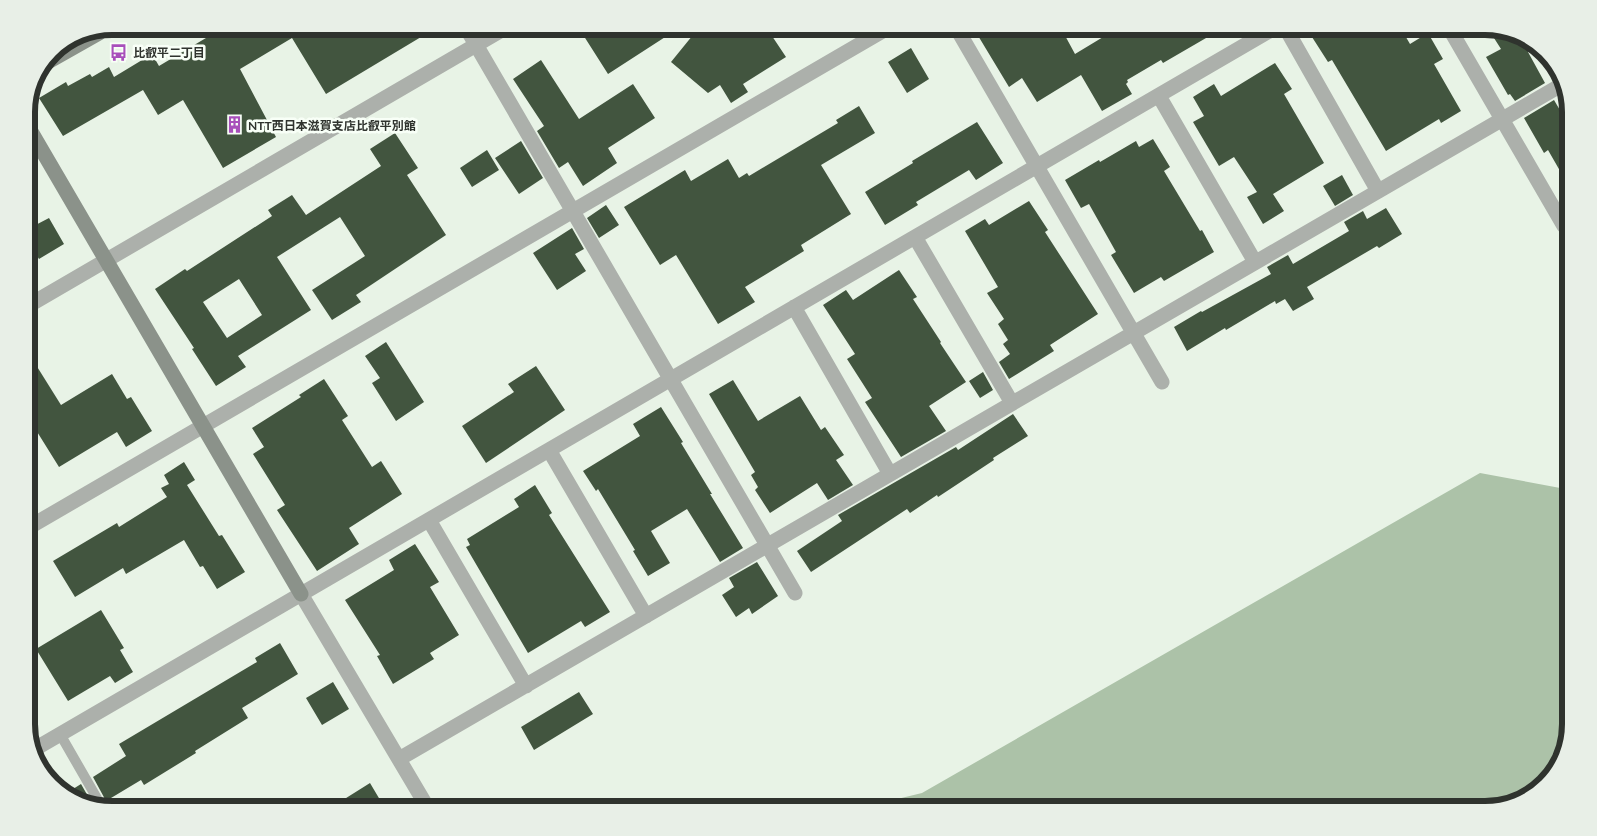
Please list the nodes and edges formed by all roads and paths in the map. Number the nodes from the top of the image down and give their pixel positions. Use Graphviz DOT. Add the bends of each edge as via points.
graph roads {
  1 [pos="470,35"];
  2 [pos="493,35"];
  3 [pos="876,35"];
  4 [pos="960,35"];
  5 [pos="1262,35"];
  6 [pos="1290,35"];
  7 [pos="1453,35"];
  8 [pos="84,40"];
  9 [pos="476,45"];
  10 [pos="61,54"];
  11 [pos="1558,87"];
  12 [pos="1159,96"];
  13 [pos="1502,119"];
  14 [pos="35,138"];
  15 [pos="1037,167"];
  16 [pos="1378,190"];
  17 [pos="573,211"];
  18 [pos="1562,223"];
  19 [pos="915,237"];
  20 [pos="106,260"];
  21 [pos="1255,262"];
  22 [pos="35,302"];
  23 [pos="794,307"];
  24 [pos="1133,333"];
  25 [pos="671,379"];
  26 [pos="1162,382"];
  27 [pos="1012,403"];
  28 [pos="203,426"];
  29 [pos="549,450"];
  30 [pos="890,474"];
  31 [pos="428,520"];
  32 [pos="35,524"];
  33 [pos="768,546"];
  34 [pos="795,593"];
  35 [pos="301,594"];
  36 [pos="646,616"];
  37 [pos="526,686"];
  38 [pos="60,734"];
  39 [pos="38,747"];
  40 [pos="399,760"];
  41 [pos="97,799"];
  42 [pos="424,801"];
  1 -- 9 [label="street"];
  2 -- 9 [label="street"];
  3 -- 17 [label="street"];
  4 -- 15 [label="street"];
  5 -- 12 [label="street"];
  6 -- 16 [label="street"];
  7 -- 13 [label="street"];
  8 -- 10 [label="street"];
  9 -- 17 [label="street"];
  9 -- 20 [label="street"];
  11 -- 13 [label="street"];
  12 -- 15 [label="street"];
  12 -- 21 [label="street"];
  13 -- 16 [label="street"];
  13 -- 18 [label="street"];
  14 -- 20 [label="street"];
  15 -- 19 [label="street"];
  15 -- 24 [label="street"];
  16 -- 21 [label="street"];
  17 -- 25 [label="street"];
  17 -- 28 [label="street"];
  19 -- 23 [label="street"];
  19 -- 27 [label="street"];
  20 -- 22 [label="street"];
  20 -- 28 [label="street"];
  21 -- 24 [label="street"];
  23 -- 25 [label="street"];
  23 -- 30 [label="street"];
  24 -- 26 [label="street"];
  24 -- 27 [label="street"];
  25 -- 29 [label="street"];
  25 -- 33 [label="street"];
  27 -- 30 [label="street"];
  28 -- 32 [label="street"];
  28 -- 35 [label="street"];
  29 -- 31 [label="street"];
  29 -- 36 [label="street"];
  30 -- 33 [label="street"];
  31 -- 35 [label="street"];
  31 -- 37 [label="street"];
  33 -- 34 [label="street"];
  33 -- 36 [label="street"];
  35 -- 38 [label="street"];
  35 -- 40 [label="street"];
  36 -- 37 [label="street"];
  37 -- 40 [label="street"];
  38 -- 39 [label="street"];
  38 -- 41 [label="lane"];
  40 -- 42 [label="street"];
}
